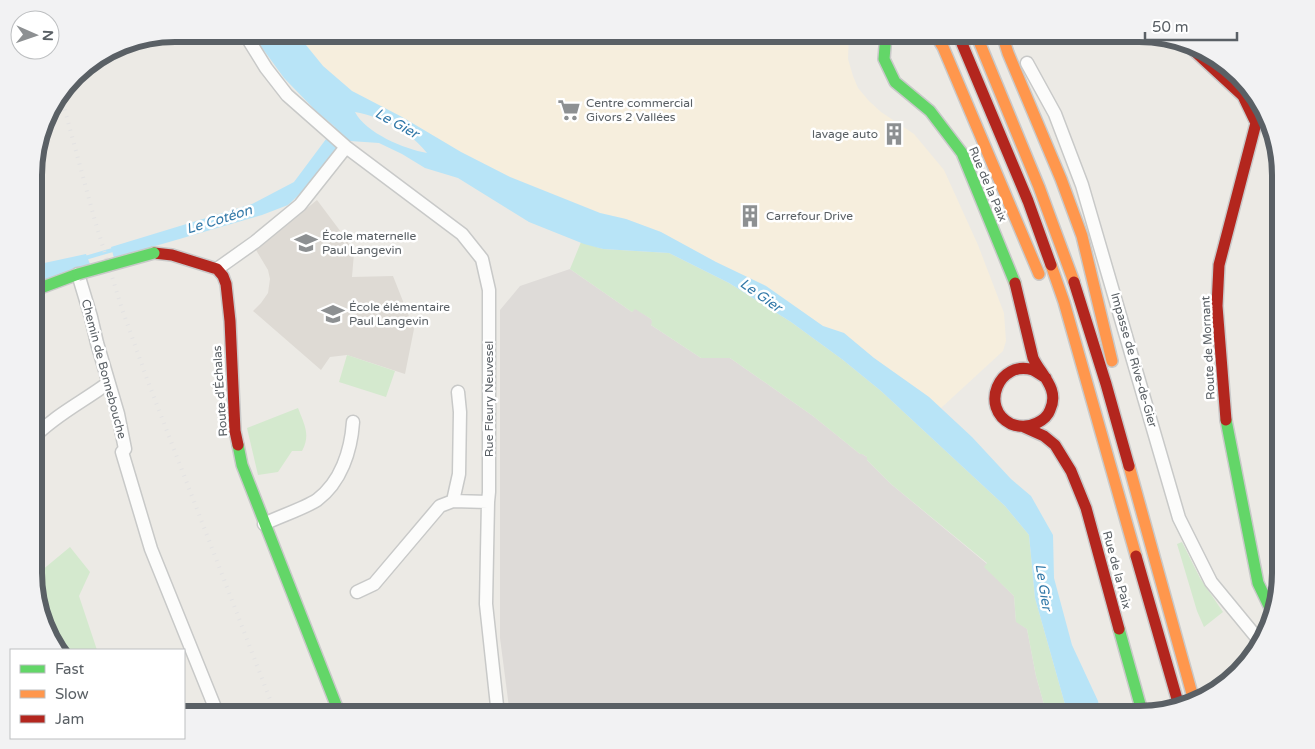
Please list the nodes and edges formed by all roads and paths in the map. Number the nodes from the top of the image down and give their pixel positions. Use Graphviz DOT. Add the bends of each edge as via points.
graph roads {
  1 [pos="250,42"];
  2 [pos="887,42"];
  3 [pos="941,42"];
  4 [pos="961,42"];
  5 [pos="979,42"];
  6 [pos="1005,42"];
  7 [pos="1202,58"];
  8 [pos="1027,63"];
  9 [pos="346,147"];
  10 [pos="217,269"];
  11 [pos="78,274"];
  12 [pos="42,287"];
  13 [pos="1044,288"];
  14 [pos="1056,315"];
  15 [pos="1025,331"];
  16 [pos="1015,361"];
  17 [pos="1046,378"];
  18 [pos="108,383"];
  19 [pos="458,392"];
  20 [pos="1048,415"];
  21 [pos="1098,416"];
  22 [pos="353,422"];
  23 [pos="1024,427"];
  24 [pos="42,430"];
  25 [pos="1049,439"];
  26 [pos="1130,474"];
  27 [pos="453,501"];
  28 [pos="488,502"];
  29 [pos="264,524"];
  30 [pos="357,592"];
  31 [pos="1269,605"];
  32 [pos="1256,637"];
  33 [pos="1192,695"];
  34 [pos="1177,701"];
  35 [pos="214,706"];
  36 [pos="336,706"];
  37 [pos="497,706"];
  38 [pos="1141,706"];
  1 -- 9 [label="street, Rue Fleury Neuvesel" via="287,95"];
  2 -- 15 [label="main road, Rue de la Paix" via="884,59 894,82 930,112 962,153 1015,284"];
  3 -- 13 [label="main road"];
  4 -- 21 [label="main road" via="1028,201 1064,302"];
  5 -- 26 [label="main road" via="1052,220 1099,361"];
  6 -- 26 [label="main road" via="1082,236 1133,453"];
  7 -- 31 [label="main road, Route de Mornant" via="1243,96 1256,123 1220,265 1217,306 1227,427 1258,583"];
  8 -- 32 [label="street, Impasse de Rive-de-Gier" via="1055,114 1082,184 1179,518 1211,582"];
  9 -- 10 [label="street" via="300,205"];
  9 -- 28 [label="street, Rue Fleury Neuvesel" via="462,234 482,259 490,290"];
  10 -- 11 [label="main road, bridge" via="154,253"];
  10 -- 29 [label="main road, Route d'Échalas" via="226,284 235,431 242,465"];
  11 -- 12 [label="main road"];
  11 -- 18 [label="street, Chemin de Bonnebouche"];
  14 -- 21 [label="main road"];
  15 -- 16 [label="main road, Rue de la Paix"];
  15 -- 17 [label="main road, Rue de la Paix" via="1034,360"];
  16 -- 17 [label="main road" via="1019,368 1038,371"];
  16 -- 23 [label="main road" via="997,382 994,400 1001,417 1008,423"];
  17 -- 20 [label="main road" via="1053,396"];
  18 -- 24 [label="street" via="62,412"];
  18 -- 35 [label="street, Chemin de Bonnebouche" via="125,449 122,452 150,549"];
  19 -- 27 [label="street" via="459,474"];
  20 -- 23 [label="main road" via="1032,426"];
  20 -- 25 [label="main road"];
  21 -- 34 [label="main road"];
  22 -- 29 [label="street" via="352,443 332,484 316,500"];
  23 -- 25 [label="main road, Rue de la Paix"];
  25 -- 38 [label="main road, Rue de la Paix" via="1064,457 1086,508"];
  26 -- 33 [label="main road"];
  27 -- 28 [label="street"];
  27 -- 30 [label="street" via="440,506 374,584"];
  28 -- 37 [label="street, Rue Fleury Neuvesel" via="486,604"];
  29 -- 36 [label="main road, Route d'Échalas"];
}
